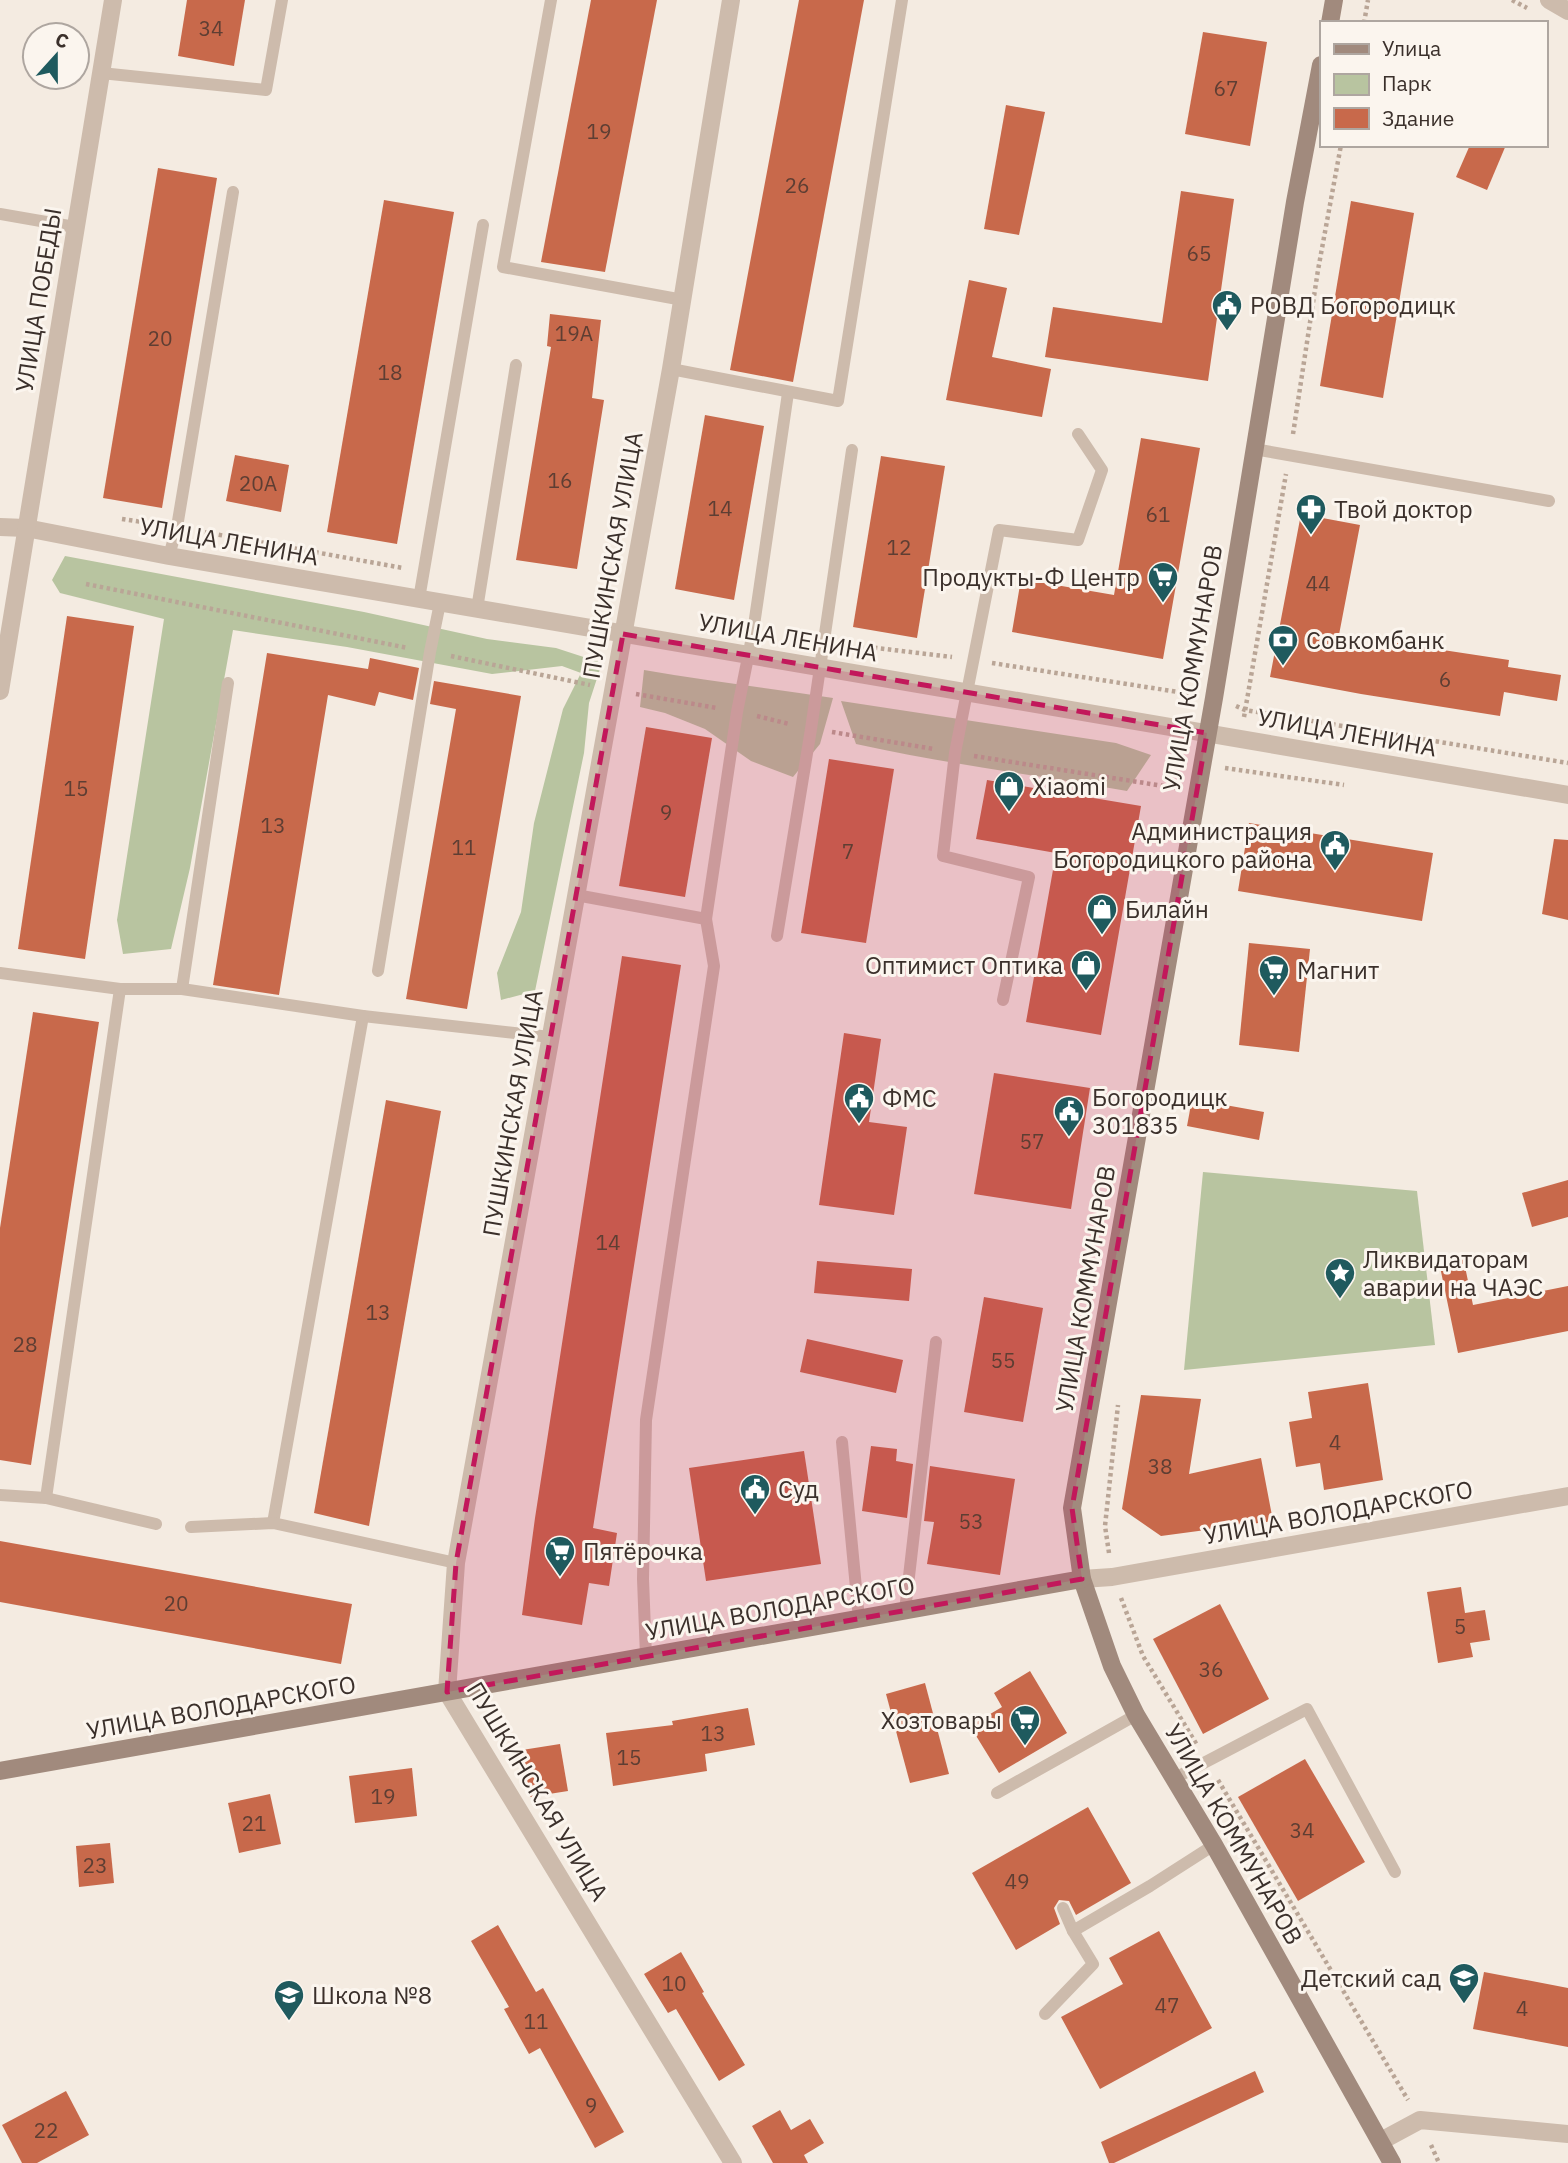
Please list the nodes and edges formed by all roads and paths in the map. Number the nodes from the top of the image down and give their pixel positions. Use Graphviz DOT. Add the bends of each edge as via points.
graph roads {
  1 [pos="113,0"];
  2 [pos="282,0"];
  3 [pos="551,0"];
  4 [pos="731,0"];
  5 [pos="902,0"];
  6 [pos="1334,0"];
  7 [pos="1368,0"];
  8 [pos="1549,0"];
  9 [pos="1568,11"];
  10 [pos="1329,21"];
  11 [pos="1364,21"];
  12 [pos="1320,70"];
  13 [pos="101,73"];
  14 [pos="1341,147"];
  15 [pos="233,192"];
  16 [pos="0,214"];
  17 [pos="483,225"];
  18 [pos="75,227"];
  19 [pos="683,300"];
  20 [pos="516,365"];
  21 [pos="671,369"];
  22 [pos="788,393"];
  23 [pos="1078,433"];
  24 [pos="1254,449"];
  25 [pos="852,450"];
  26 [pos="1290,455"];
  27 [pos="1549,501"];
  28 [pos="0,527"];
  29 [pos="26,528"];
  30 [pos="169,556"];
  31 [pos="419,599"];
  32 [pos="440,603"];
  33 [pos="477,609"];
  34 [pos="623,634"];
  35 [pos="748,655"];
  36 [pos="819,667"];
  37 [pos="228,683"];
  38 [pos="0,691"];
  39 [pos="965,692"];
  40 [pos="1206,733"];
  41 [pos="1243,739"];
  42 [pos="1224,781"];
  43 [pos="1568,794"];
  44 [pos="576,895"];
  45 [pos="706,919"];
  46 [pos="777,936"];
  47 [pos="378,971"];
  48 [pos="0,973"];
  49 [pos="120,989"];
  50 [pos="182,989"];
  51 [pos="1003,1000"];
  52 [pos="363,1016"];
  53 [pos="550,1038"];
  54 [pos="936,1342"];
  55 [pos="1118,1402"];
  56 [pos="842,1442"];
  57 [pos="0,1495"];
  58 [pos="1568,1496"];
  59 [pos="47,1498"];
  60 [pos="273,1523"];
  61 [pos="156,1524"];
  62 [pos="191,1527"];
  63 [pos="456,1563"];
  64 [pos="1112,1577"];
  65 [pos="1082,1580"];
  66 [pos="905,1611"];
  67 [pos="859,1619"];
  68 [pos="646,1656"];
  69 [pos="447,1692"];
  70 [pos="1136,1715"];
  71 [pos="1206,1760"];
  72 [pos="0,1771"];
  73 [pos="1175,1778"];
  74 [pos="996,1793"];
  75 [pos="1214,1845"];
  76 [pos="1395,1872"];
  77 [pos="1063,1908"];
  78 [pos="1073,1931"];
  79 [pos="1045,2014"];
  80 [pos="1420,2120"];
  81 [pos="1568,2134"];
  82 [pos="1381,2141"];
  83 [pos="733,2163"];
  84 [pos="1392,2163"];
  85 [pos="1440,2163"];
  1 -- 13 [label="street, УЛИЦА ПОБЕДЫ"];
  2 -- 13 [label="lane" via="266,90"];
  3 -- 19 [label="lane" via="503,267"];
  4 -- 19 [label="street, ПУШКИНСКАЯ УЛИЦА"];
  5 -- 22 [label="lane" via="838,401"];
  6 -- 10 [label="main road"];
  7 -- 11 [label="path"];
  8 -- 9 [label="street"];
  12 -- 24 [label="main road, УЛИЦА КОММУНАРОВ"];
  13 -- 18 [label="street, УЛИЦА ПОБЕДЫ"];
  14 -- 26 [label="path"];
  15 -- 30 [label="lane"];
  16 -- 18 [label="lane"];
  17 -- 31 [label="lane"];
  18 -- 29 [label="street, УЛИЦА ПОБЕДЫ"];
  19 -- 21 [label="street, ПУШКИНСКАЯ УЛИЦА"];
  20 -- 33 [label="lane"];
  21 -- 22 [label="lane"];
  21 -- 34 [label="street, ПУШКИНСКАЯ УЛИЦА"];
  22 -- 35 [label="lane"];
  23 -- 39 [label="lane" via="1102,470 1078,540 999,530"];
  24 -- 26 [label="lane"];
  24 -- 40 [label="main road, УЛИЦА КОММУНАРОВ"];
  25 -- 36 [label="lane"];
  26 -- 27 [label="lane"];
  26 -- 41 [label="path"];
  28 -- 29 [label="street, УЛИЦА ЛЕНИНА"];
  29 -- 30 [label="street, УЛИЦА ЛЕНИНА"];
  29 -- 38 [label="street, УЛИЦА ПОБЕДЫ"];
  30 -- 31 [label="street, УЛИЦА ЛЕНИНА"];
  31 -- 32 [label="street, УЛИЦА ЛЕНИНА"];
  32 -- 33 [label="street, УЛИЦА ЛЕНИНА"];
  32 -- 47 [label="lane"];
  33 -- 34 [label="street, УЛИЦА ЛЕНИНА"];
  34 -- 35 [label="street, УЛИЦА ЛЕНИНА"];
  34 -- 44 [label="street, ПУШКИНСКАЯ УЛИЦА"];
  35 -- 36 [label="street, УЛИЦА ЛЕНИНА"];
  35 -- 45 [label="lane"];
  36 -- 39 [label="street, УЛИЦА ЛЕНИНА"];
  36 -- 46 [label="lane"];
  37 -- 50 [label="lane"];
  39 -- 40 [label="street, УЛИЦА ЛЕНИНА"];
  39 -- 51 [label="lane" via="943,856 1029,877"];
  40 -- 41 [label="street, УЛИЦА ЛЕНИНА"];
  40 -- 65 [label="main road, УЛИЦА КОММУНАРОВ" via="1072,1507"];
  41 -- 42 [label="path"];
  41 -- 43 [label="street, УЛИЦА ЛЕНИНА"];
  44 -- 45 [label="lane"];
  44 -- 53 [label="street, ПУШКИНСКАЯ УЛИЦА"];
  45 -- 68 [label="lane" via="714,966 646,1420"];
  48 -- 49 [label="lane"];
  49 -- 50 [label="lane"];
  49 -- 59 [label="lane"];
  50 -- 52 [label="lane"];
  52 -- 53 [label="lane"];
  52 -- 60 [label="lane"];
  53 -- 63 [label="street, ПУШКИНСКАЯ УЛИЦА"];
  54 -- 66 [label="lane"];
  55 -- 64 [label="path" via="1105,1526"];
  56 -- 67 [label="lane"];
  57 -- 59 [label="lane"];
  58 -- 64 [label="street, УЛИЦА ВОЛОДАРСКОГО"];
  59 -- 61 [label="lane"];
  60 -- 62 [label="lane"];
  60 -- 63 [label="lane"];
  63 -- 69 [label="street, ПУШКИНСКАЯ УЛИЦА"];
  64 -- 65 [label="street, УЛИЦА ВОЛОДАРСКОГО"];
  64 -- 71 [label="path" via="1143,1656"];
  65 -- 66 [label="main road, УЛИЦА ВОЛОДАРСКОГО"];
  65 -- 70 [label="main road, УЛИЦА КОММУНАРОВ" via="1112,1666"];
  66 -- 67 [label="main road, УЛИЦА ВОЛОДАРСКОГО"];
  67 -- 68 [label="main road, УЛИЦА ВОЛОДАРСКОГО"];
  68 -- 69 [label="main road, УЛИЦА ВОЛОДАРСКОГО"];
  69 -- 72 [label="main road, УЛИЦА ВОЛОДАРСКОГО"];
  69 -- 83 [label="street, ПУШКИНСКАЯ УЛИЦА"];
  70 -- 73 [label="main road, УЛИЦА КОММУНАРОВ"];
  70 -- 74 [label="lane"];
  71 -- 73 [label="lane"];
  71 -- 76 [label="lane" via="1307,1709"];
  71 -- 80 [label="path"];
  73 -- 75 [label="main road, УЛИЦА КОММУНАРОВ"];
  75 -- 78 [label="lane"];
  75 -- 82 [label="main road, УЛИЦА КОММУНАРОВ"];
  77 -- 78 [label="lane"];
  78 -- 79 [label="lane" via="1093,1964"];
  80 -- 81 [label="street"];
  80 -- 82 [label="street"];
  80 -- 85 [label="path"];
  82 -- 84 [label="main road, УЛИЦА КОММУНАРОВ"];
}
